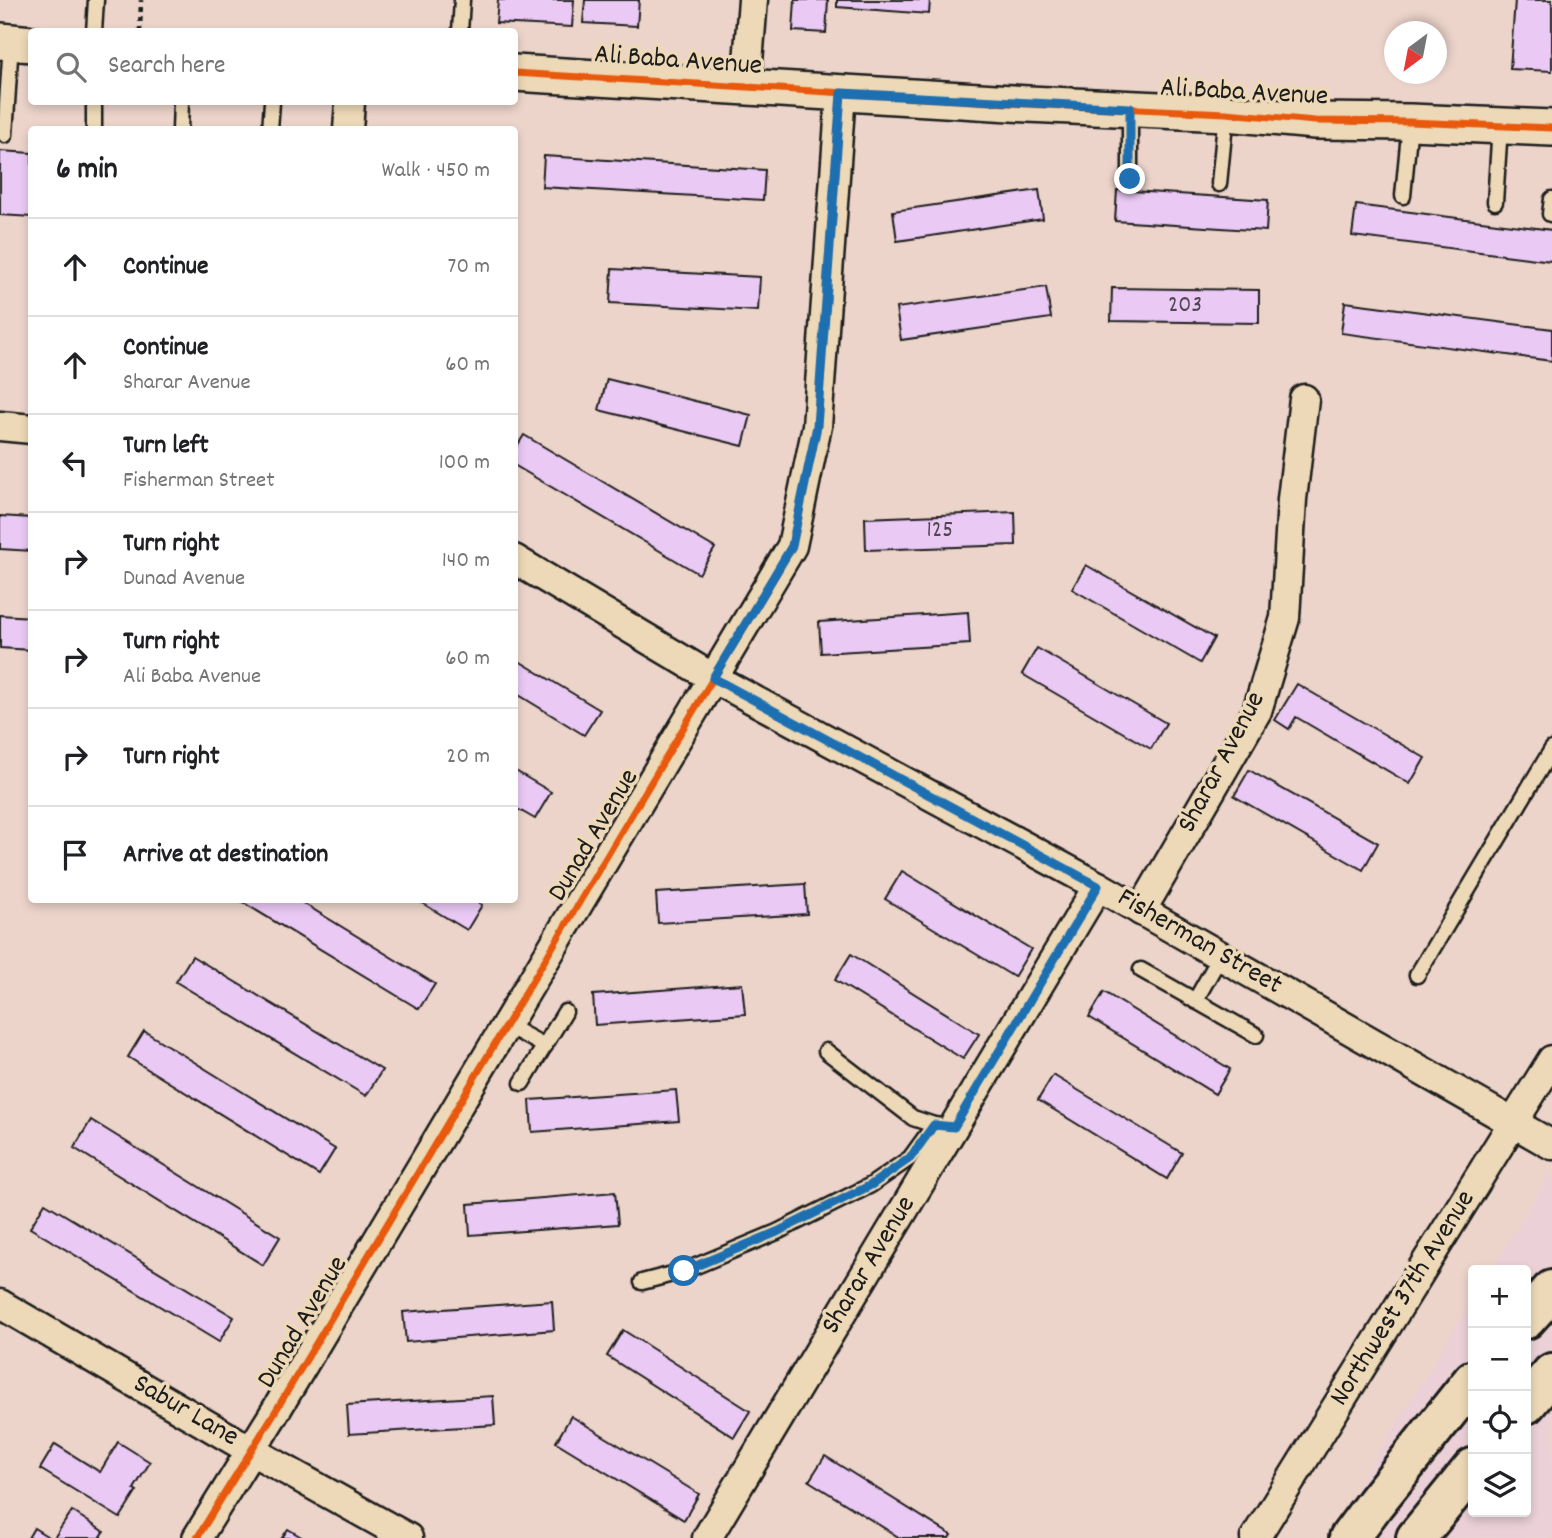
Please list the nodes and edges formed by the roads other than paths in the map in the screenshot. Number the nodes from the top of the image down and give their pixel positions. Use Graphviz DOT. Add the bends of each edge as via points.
graph roads {
  1 [pos="96,0"];
  2 [pos="462,0"];
  3 [pos="753,0"];
  4 [pos="94,28"];
  5 [pos="460,28"];
  6 [pos="14,42"];
  7 [pos="518,72"];
  8 [pos="746,87"];
  9 [pos="841,93"];
  10 [pos="94,105"];
  11 [pos="181,105"];
  12 [pos="272,105"];
  13 [pos="351,105"];
  14 [pos="1130,108"];
  15 [pos="1226,113"];
  16 [pos="1410,121"];
  17 [pos="1500,125"];
  18 [pos="94,126"];
  19 [pos="180,126"];
  20 [pos="271,126"];
  21 [pos="348,126"];
  22 [pos="1552,128"];
  23 [pos="5,135"];
  24 [pos="1130,179"];
  25 [pos="1219,184"];
  26 [pos="1404,196"];
  27 [pos="1495,202"];
  28 [pos="1304,399"];
  29 [pos="0,426"];
  30 [pos="28,429"];
  31 [pos="518,561"];
  32 [pos="713,678"];
  33 [pos="1552,749"];
  34 [pos="1098,886"];
  35 [pos="1141,911"];
  36 [pos="1221,955"];
  37 [pos="1141,970"];
  38 [pos="1417,975"];
  39 [pos="1195,1001"];
  40 [pos="565,1012"];
  41 [pos="506,1025"];
  42 [pos="1256,1035"];
  43 [pos="545,1046"];
  44 [pos="826,1051"];
  45 [pos="1552,1060"];
  46 [pos="522,1083"];
  47 [pos="1513,1124"];
  48 [pos="944,1126"];
  49 [pos="1552,1145"];
  50 [pos="642,1282"];
  51 [pos="1552,1290"];
  52 [pos="0,1304"];
  53 [pos="1531,1313"];
  54 [pos="1552,1373"];
  55 [pos="1468,1386"];
  56 [pos="1531,1398"];
  57 [pos="252,1451"];
  58 [pos="1468,1474"];
  59 [pos="197,1538"];
  60 [pos="408,1538"];
  61 [pos="707,1538"];
  62 [pos="1255,1538"];
  63 [pos="1349,1538"];
  64 [pos="1416,1538"];
  1 -- 4 [label="lane"];
  2 -- 5 [label="lane"];
  3 -- 8 [label="street"];
  6 -- 23 [label="lane"];
  7 -- 8 [label="street, Ali Baba Avenue"];
  8 -- 9 [label="street, Ali Baba Avenue"];
  9 -- 14 [label="street, Ali Baba Avenue"];
  9 -- 32 [label="street, Dunad Avenue" via="817,426 792,546"];
  10 -- 18 [label="lane"];
  11 -- 19 [label="lane"];
  12 -- 20 [label="lane"];
  13 -- 21 [label="street"];
  14 -- 15 [label="street, Ali Baba Avenue"];
  14 -- 24 [label="lane"];
  15 -- 16 [label="street, Ali Baba Avenue" via="1315,121"];
  15 -- 25 [label="lane"];
  16 -- 17 [label="street, Ali Baba Avenue"];
  16 -- 26 [label="lane"];
  17 -- 22 [label="street, Ali Baba Avenue"];
  17 -- 27 [label="lane"];
  28 -- 35 [label="street, Sharar Avenue" via="1285,618 1257,712"];
  29 -- 30 [label="street"];
  31 -- 32 [label="street, Fisherman Street"];
  32 -- 34 [label="street, Fisherman Street"];
  32 -- 41 [label="street, Dunad Avenue"];
  33 -- 38 [label="lane"];
  34 -- 35 [label="street, Fisherman Street"];
  34 -- 48 [label="street, Sharar Avenue"];
  35 -- 36 [label="street, Fisherman Street"];
  36 -- 39 [label="lane"];
  36 -- 47 [label="street, Fisherman Street"];
  37 -- 39 [label="lane"];
  39 -- 42 [label="lane"];
  40 -- 43 [label="lane"];
  41 -- 43 [label="lane"];
  41 -- 57 [label="street, Dunad Avenue"];
  43 -- 46 [label="lane"];
  44 -- 48 [label="lane" via="913,1118"];
  45 -- 47 [label="street, Northwest 37th Avenue"];
  47 -- 49 [label="street, Fisherman Street"];
  47 -- 62 [label="street, Northwest 37th Avenue"];
  48 -- 50 [label="lane" via="910,1158 871,1185 777,1232 684,1271"];
  48 -- 61 [label="street, Sharar Avenue"];
  51 -- 53 [label="main road"];
  52 -- 57 [label="street, Sabur Lane"];
  54 -- 56 [label="main road"];
  55 -- 63 [label="main road"];
  57 -- 59 [label="street, Dunad Avenue"];
  57 -- 60 [label="street, Sabur Lane"];
  58 -- 64 [label="main road"];
}
